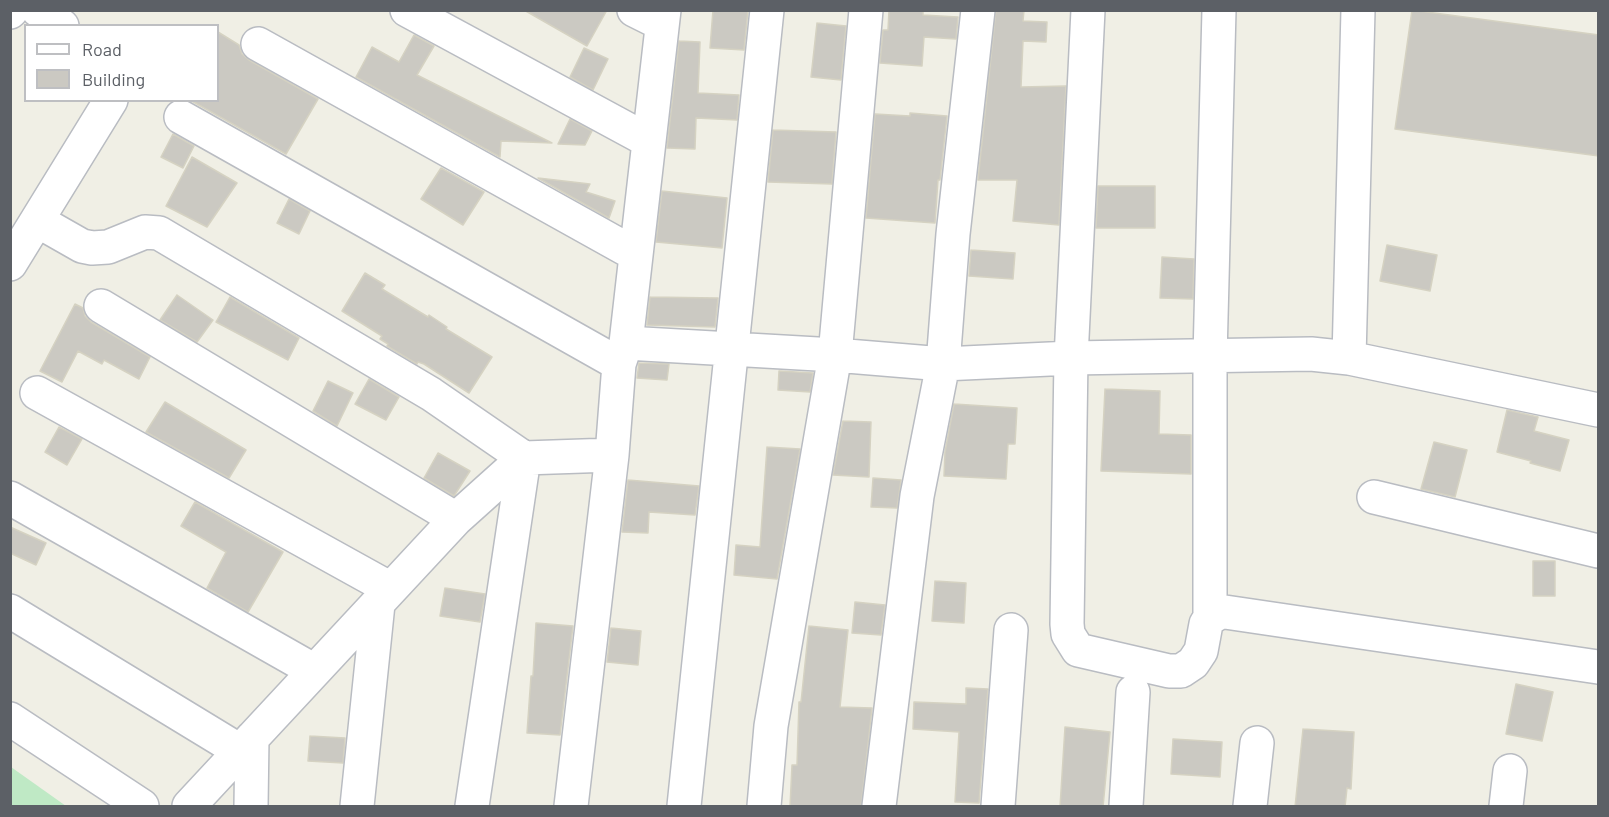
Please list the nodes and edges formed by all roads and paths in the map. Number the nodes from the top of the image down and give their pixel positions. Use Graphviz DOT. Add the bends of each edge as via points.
graph roads {
  1 [pos="38,10"];
  2 [pos="407,10"];
  3 [pos="767,10"];
  4 [pos="866,10"];
  5 [pos="978,10"];
  6 [pos="1088,10"];
  7 [pos="1219,10"];
  8 [pos="1358,10"];
  9 [pos="653,15"];
  10 [pos="59,24"];
  11 [pos="258,44"];
  12 [pos="110,102"];
  13 [pos="181,117"];
  14 [pos="649,141"];
  15 [pos="38,221"];
  16 [pos="635,254"];
  17 [pos="10,264"];
  18 [pos="101,306"];
  19 [pos="731,350"];
  20 [pos="622,353"];
  21 [pos="835,355"];
  22 [pos="1210,356"];
  23 [pos="1071,358"];
  24 [pos="1349,358"];
  25 [pos="943,364"];
  26 [pos="37,393"];
  27 [pos="1599,410"];
  28 [pos="612,455"];
  29 [pos="524,458"];
  30 [pos="1374,497"];
  31 [pos="10,498"];
  32 [pos="456,519"];
  33 [pos="1599,551"];
  34 [pos="384,596"];
  35 [pos="10,611"];
  36 [pos="1210,618"];
  37 [pos="1011,630"];
  38 [pos="1599,667"];
  39 [pos="314,670"];
  40 [pos="1133,692"];
  41 [pos="10,719"];
  42 [pos="1257,743"];
  43 [pos="246,745"];
  44 [pos="1510,771"];
  45 [pos="142,807"];
  46 [pos="189,807"];
  47 [pos="251,807"];
  48 [pos="357,807"];
  49 [pos="472,807"];
  50 [pos="571,807"];
  51 [pos="684,807"];
  52 [pos="764,807"];
  53 [pos="879,807"];
  54 [pos="998,807"];
  55 [pos="1125,807"];
  56 [pos="1250,807"];
  57 [pos="1506,807"];
  1 -- 10 [label="street"];
  2 -- 14 [label="street"];
  3 -- 19 [label="street"];
  4 -- 21 [label="street"];
  5 -- 25 [label="street"];
  6 -- 23 [label="street"];
  7 -- 22 [label="street"];
  8 -- 24 [label="street"];
  9 -- 14 [label="street"];
  11 -- 16 [label="street"];
  12 -- 15 [label="street"];
  13 -- 20 [label="street"];
  14 -- 16 [label="street"];
  15 -- 17 [label="street"];
  15 -- 29 [label="street" via="92,248 145,232 159,233 431,394"];
  16 -- 20 [label="street"];
  18 -- 32 [label="street"];
  19 -- 20 [label="street"];
  19 -- 21 [label="street"];
  19 -- 51 [label="street"];
  20 -- 28 [label="street"];
  21 -- 25 [label="street"];
  21 -- 52 [label="street" via="771,726"];
  22 -- 23 [label="street"];
  22 -- 24 [label="street" via="1311,354"];
  22 -- 36 [label="street"];
  23 -- 25 [label="street"];
  23 -- 36 [label="street" via="1068,634 1078,650 1181,671 1201,651"];
  24 -- 27 [label="street"];
  25 -- 53 [label="street" via="917,496"];
  26 -- 34 [label="street"];
  28 -- 29 [label="street"];
  28 -- 50 [label="street"];
  29 -- 32 [label="street"];
  29 -- 49 [label="street"];
  30 -- 33 [label="street"];
  31 -- 39 [label="street"];
  32 -- 34 [label="street"];
  34 -- 39 [label="street"];
  34 -- 48 [label="street"];
  35 -- 43 [label="street"];
  36 -- 38 [label="street" via="1225,612"];
  37 -- 54 [label="street"];
  39 -- 43 [label="street"];
  40 -- 55 [label="street"];
  41 -- 45 [label="street"];
  42 -- 56 [label="street"];
  43 -- 46 [label="street"];
  43 -- 47 [label="street"];
  44 -- 57 [label="street"];
}
